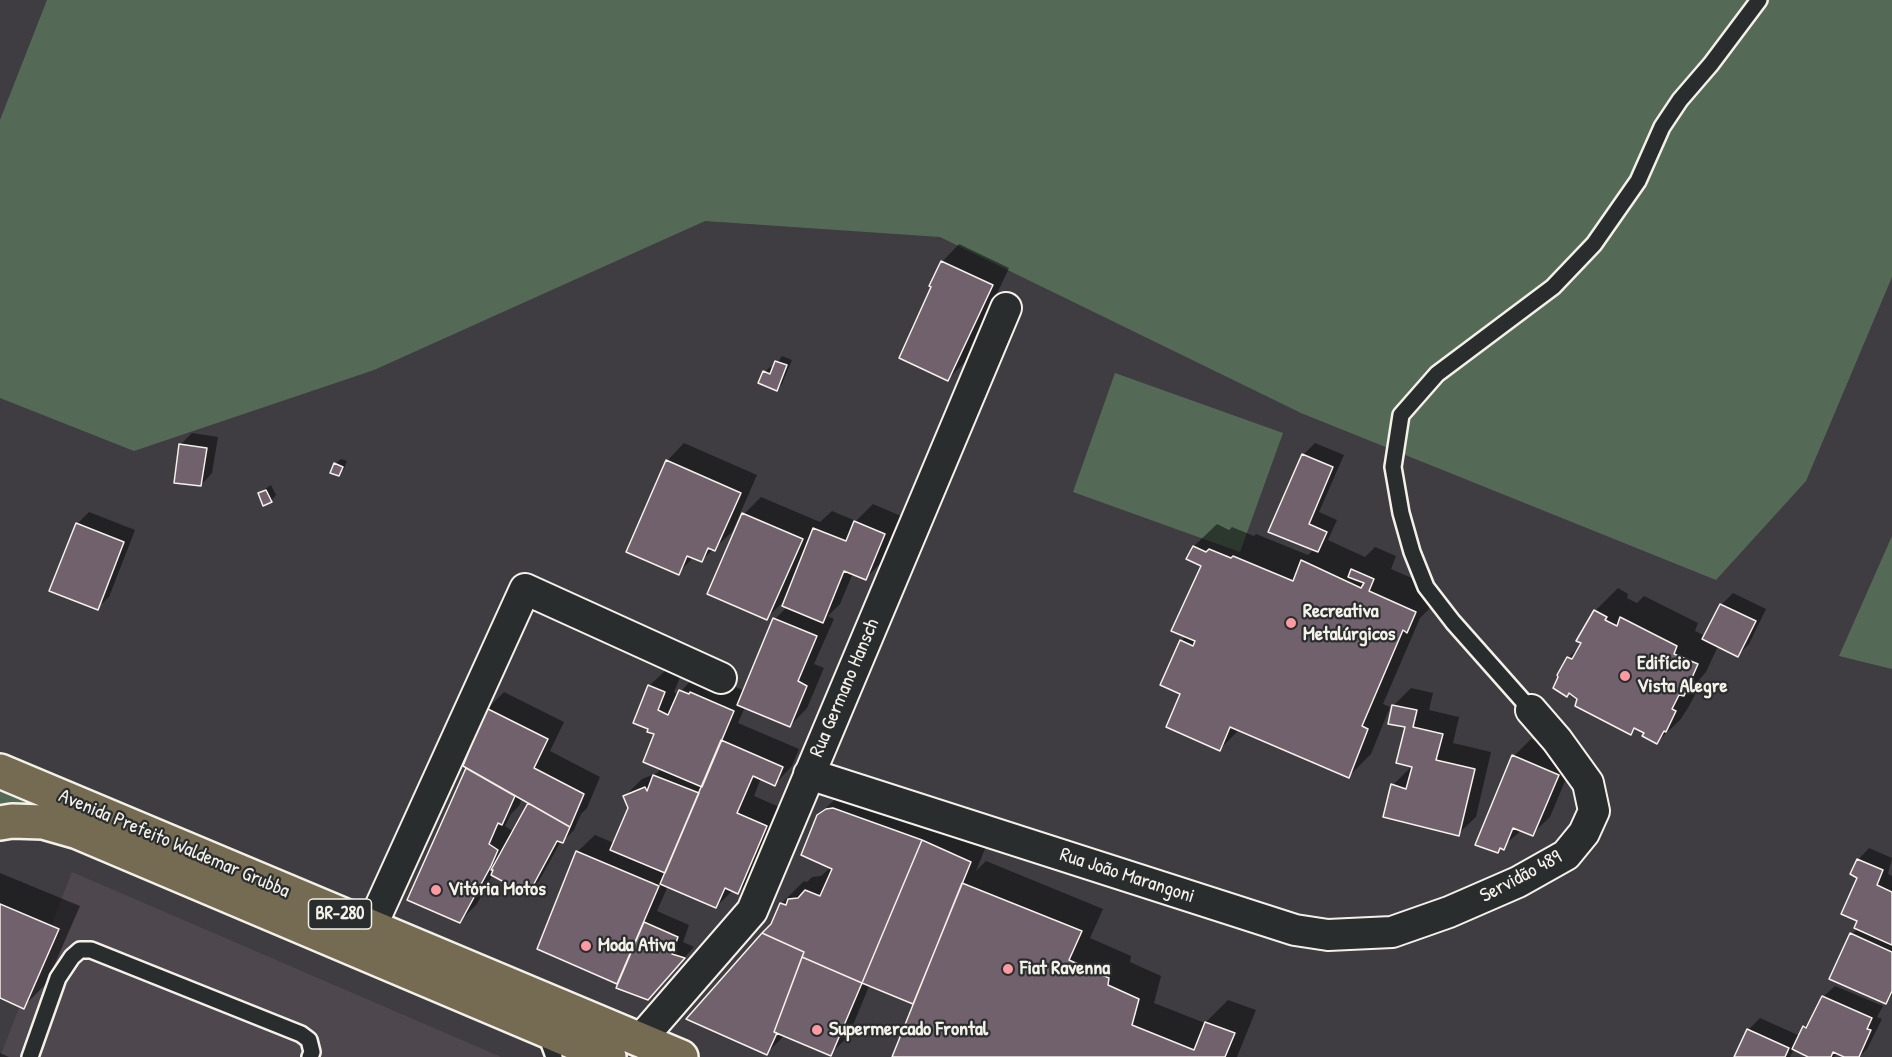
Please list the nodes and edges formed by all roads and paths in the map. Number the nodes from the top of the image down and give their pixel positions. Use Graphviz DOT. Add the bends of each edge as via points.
graph roads {
  1 [pos="1759,0"];
  2 [pos="1006,308"];
  3 [pos="721,678"];
  4 [pos="1531,710"];
  5 [pos="0,771"];
  6 [pos="809,774"];
  7 [pos="0,823"];
  8 [pos="1449,912"];
  9 [pos="371,927"];
  10 [pos="640,1040"];
  11 [pos="549,1043"];
  12 [pos="30,1057"];
  13 [pos="310,1057"];
  14 [pos="609,1057"];
  15 [pos="681,1057"];
  1 -- 4 [label="lane" via="1680,100 1662,127 1638,181 1594,244 1553,287 1437,374 1401,415 1393,467 1401,513 1426,587"];
  2 -- 6 [label="street, Rua Germano Hansch"];
  3 -- 9 [label="street" via="525,589"];
  4 -- 8 [label="street, Servidão 489" via="1588,783 1594,812 1584,833 1566,855 1518,882"];
  5 -- 9 [label="highway, Avenida Prefeito Waldemar Grubba / BR-280"];
  6 -- 8 [label="street, Rua João Marangoni" via="1296,930 1328,935 1392,932"];
  6 -- 10 [label="street, Rua Germano Hansch" via="752,911"];
  7 -- 11 [label="highway, Avenida Prefeito Waldemar Grubba / BR-280" via="43,822 121,849"];
  9 -- 10 [label="highway, Avenida Prefeito Waldemar Grubba / BR-280"];
  10 -- 15 [label="highway, Avenida Prefeito Waldemar Grubba / BR-280"];
  11 -- 14 [label="highway, Avenida Prefeito Waldemar Grubba / BR-280"];
  12 -- 13 [label="lane" via="58,978 80,950 91,950 301,1034 309,1040"];
}
